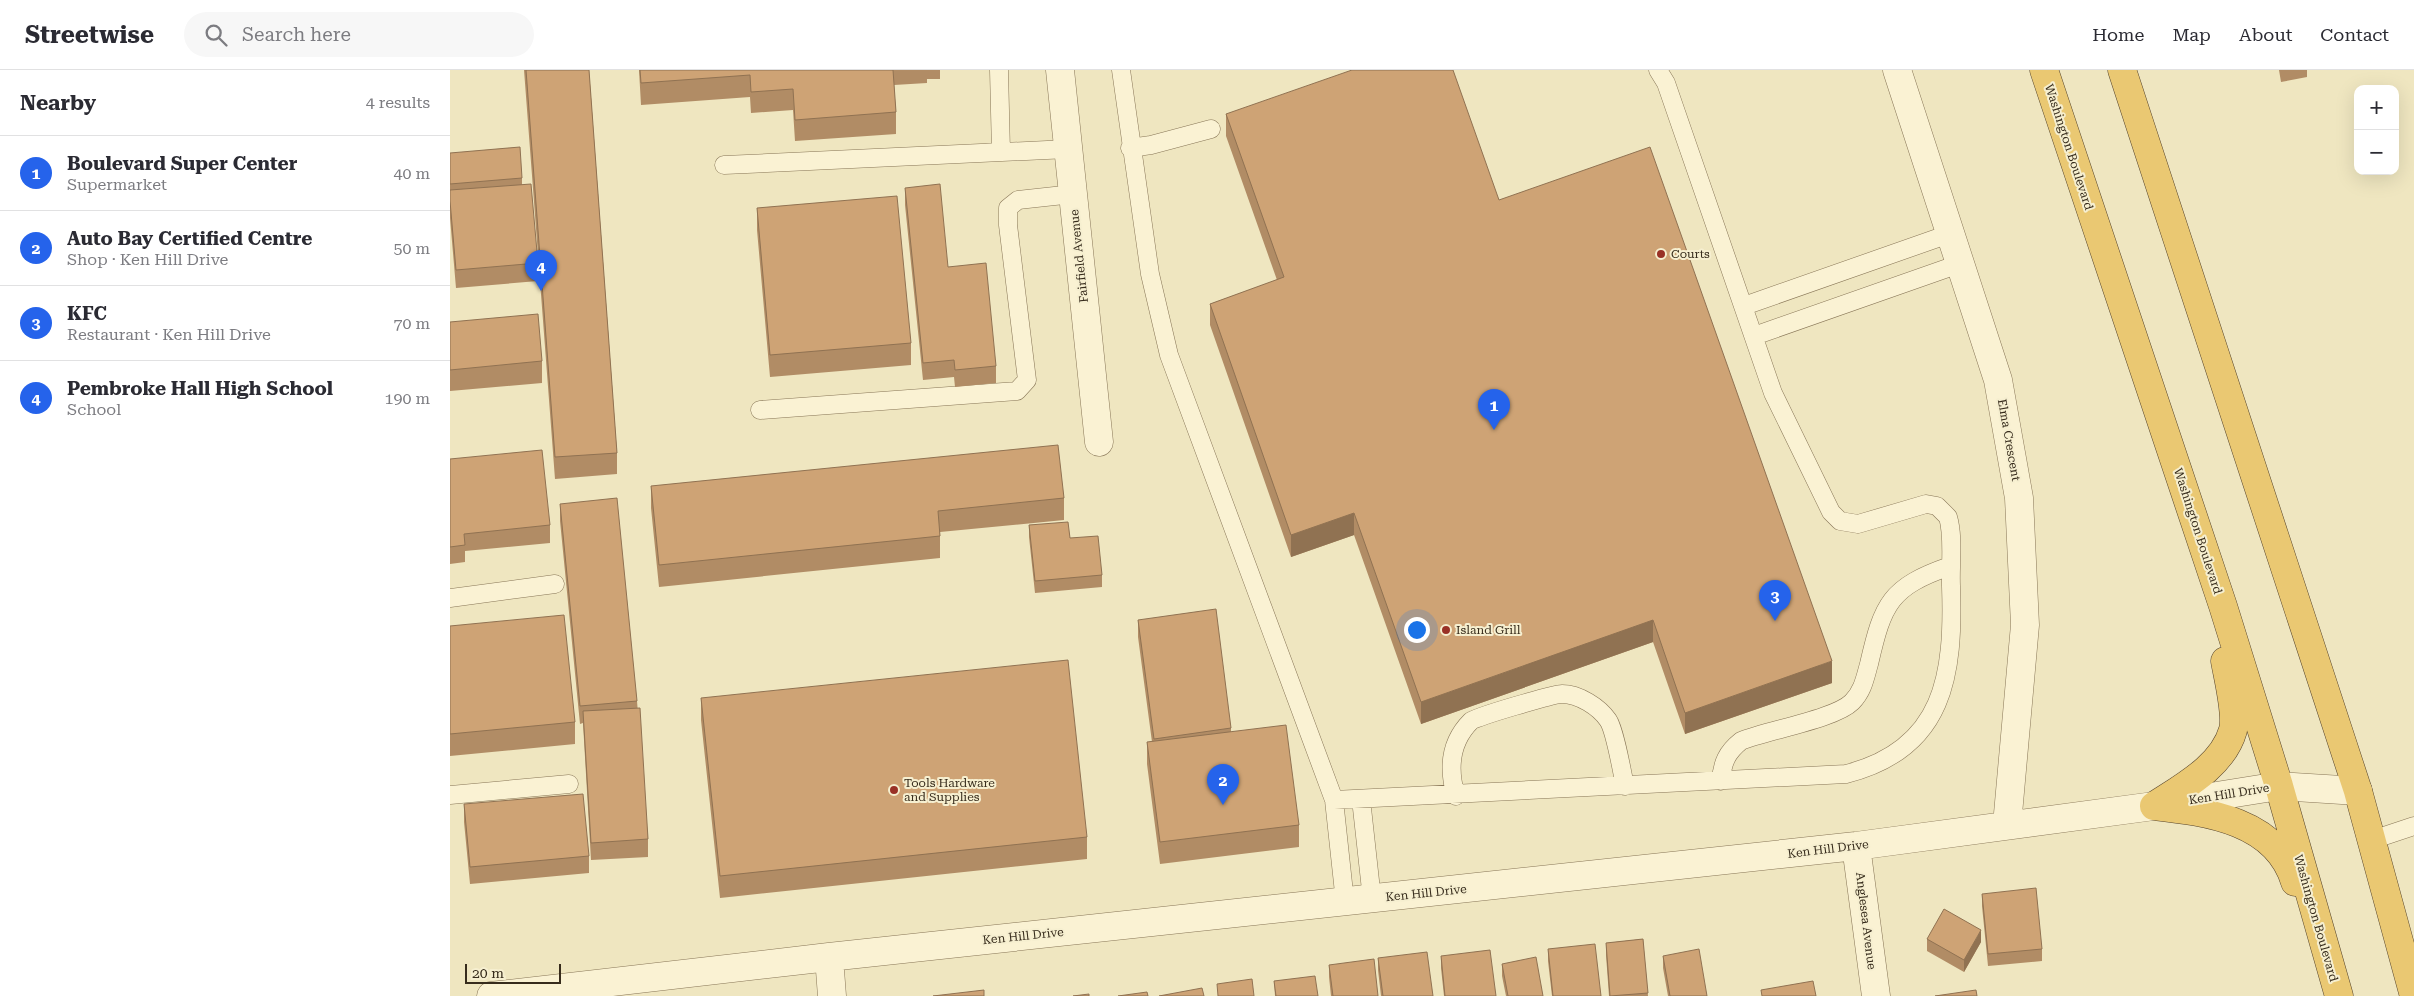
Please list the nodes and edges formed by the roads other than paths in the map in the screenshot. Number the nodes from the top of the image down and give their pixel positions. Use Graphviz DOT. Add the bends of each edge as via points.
graph roads {
  1 [pos="999,70"];
  2 [pos="1060,70"];
  3 [pos="1121,70"];
  4 [pos="1658,70"];
  5 [pos="1897,70"];
  6 [pos="2044,70"];
  7 [pos="2122,70"];
  8 [pos="1211,130"];
  9 [pos="1130,148"];
  10 [pos="1068,149"];
  11 [pos="1001,152"];
  12 [pos="724,165"];
  13 [pos="1073,194"];
  14 [pos="1952,233"];
  15 [pos="1962,263"];
  16 [pos="1744,306"];
  17 [pos="1754,336"];
  18 [pos="760,410"];
  19 [pos="1099,442"];
  20 [pos="1950,566"];
  21 [pos="555,584"];
  22 [pos="450,598"];
  23 [pos="2223,606"];
  24 [pos="1721,781"];
  25 [pos="569,784"];
  26 [pos="1625,786"];
  27 [pos="2279,786"];
  28 [pos="2358,791"];
  29 [pos="450,796"];
  30 [pos="1456,796"];
  31 [pos="1361,799"];
  32 [pos="1334,800"];
  33 [pos="2154,806"];
  34 [pos="2007,825"];
  35 [pos="2414,826"];
  36 [pos="2372,840"];
  37 [pos="1856,846"];
  38 [pos="1372,899"];
  39 [pos="1345,902"];
  40 [pos="829,957"];
  41 [pos="2336,985"];
  42 [pos="491,996"];
  43 [pos="832,996"];
  44 [pos="1876,996"];
  45 [pos="2414,996"];
  1 -- 11 [label="lane"];
  2 -- 10 [label="street, Fairfield Avenue"];
  3 -- 9 [label="lane"];
  4 -- 16 [label="lane" via="1666,83"];
  5 -- 14 [label="street, Elma Crescent"];
  6 -- 23 [label="highway, Washington Boulevard"];
  7 -- 28 [label="highway"];
  8 -- 9 [label="lane"];
  9 -- 32 [label="lane" via="1150,274 1170,355"];
  10 -- 11 [label="lane"];
  10 -- 13 [label="street, Fairfield Avenue"];
  11 -- 12 [label="lane"];
  13 -- 18 [label="lane" via="1018,200 1008,208 1027,380 1017,390"];
  13 -- 19 [label="street, Fairfield Avenue"];
  14 -- 15 [label="street, Elma Crescent"];
  14 -- 16 [label="lane"];
  15 -- 17 [label="lane"];
  15 -- 34 [label="street, Elma Crescent" via="1998,380 2019,498 2025,625"];
  16 -- 17 [label="lane"];
  17 -- 20 [label="lane" via="1773,393 1835,517 1846,524 1858,524 1926,504 1937,506 1949,523"];
  20 -- 24 [label="lane" via="1922,576 1893,598 1877,629 1862,689 1851,703 1834,712 1741,742 1723,762"];
  20 -- 24 [label="lane" via="1952,634 1948,668 1938,702 1920,732 1905,748 1867,769 1846,774"];
  21 -- 22 [label="lane"];
  23 -- 27 [label="highway, Washington Boulevard"];
  23 -- 33 [label="highway" via="2233,729 2223,750 2200,776"];
  24 -- 26 [label="lane"];
  25 -- 29 [label="lane"];
  26 -- 30 [label="lane"];
  26 -- 30 [label="lane" via="1609,721 1588,703 1562,694 1473,719 1456,741 1452,755 1452,782"];
  27 -- 28 [label="street, Ken Hill Drive"];
  27 -- 33 [label="street, Ken Hill Drive"];
  27 -- 41 [label="highway, Washington Boulevard"];
  28 -- 36 [label="highway"];
  30 -- 31 [label="lane"];
  31 -- 32 [label="lane"];
  31 -- 38 [label="lane"];
  32 -- 39 [label="lane"];
  33 -- 34 [label="street, Ken Hill Drive"];
  33 -- 41 [label="highway" via="2226,818 2260,832 2278,850 2293,874 2308,929"];
  34 -- 37 [label="street, Ken Hill Drive"];
  35 -- 36 [label="lane"];
  36 -- 45 [label="highway"];
  37 -- 38 [label="street, Ken Hill Drive"];
  37 -- 44 [label="street, Anglesea Avenue"];
  38 -- 39 [label="street, Ken Hill Drive"];
  39 -- 40 [label="street, Ken Hill Drive"];
  40 -- 42 [label="street, Ken Hill Drive"];
  40 -- 43 [label="street"];
}
